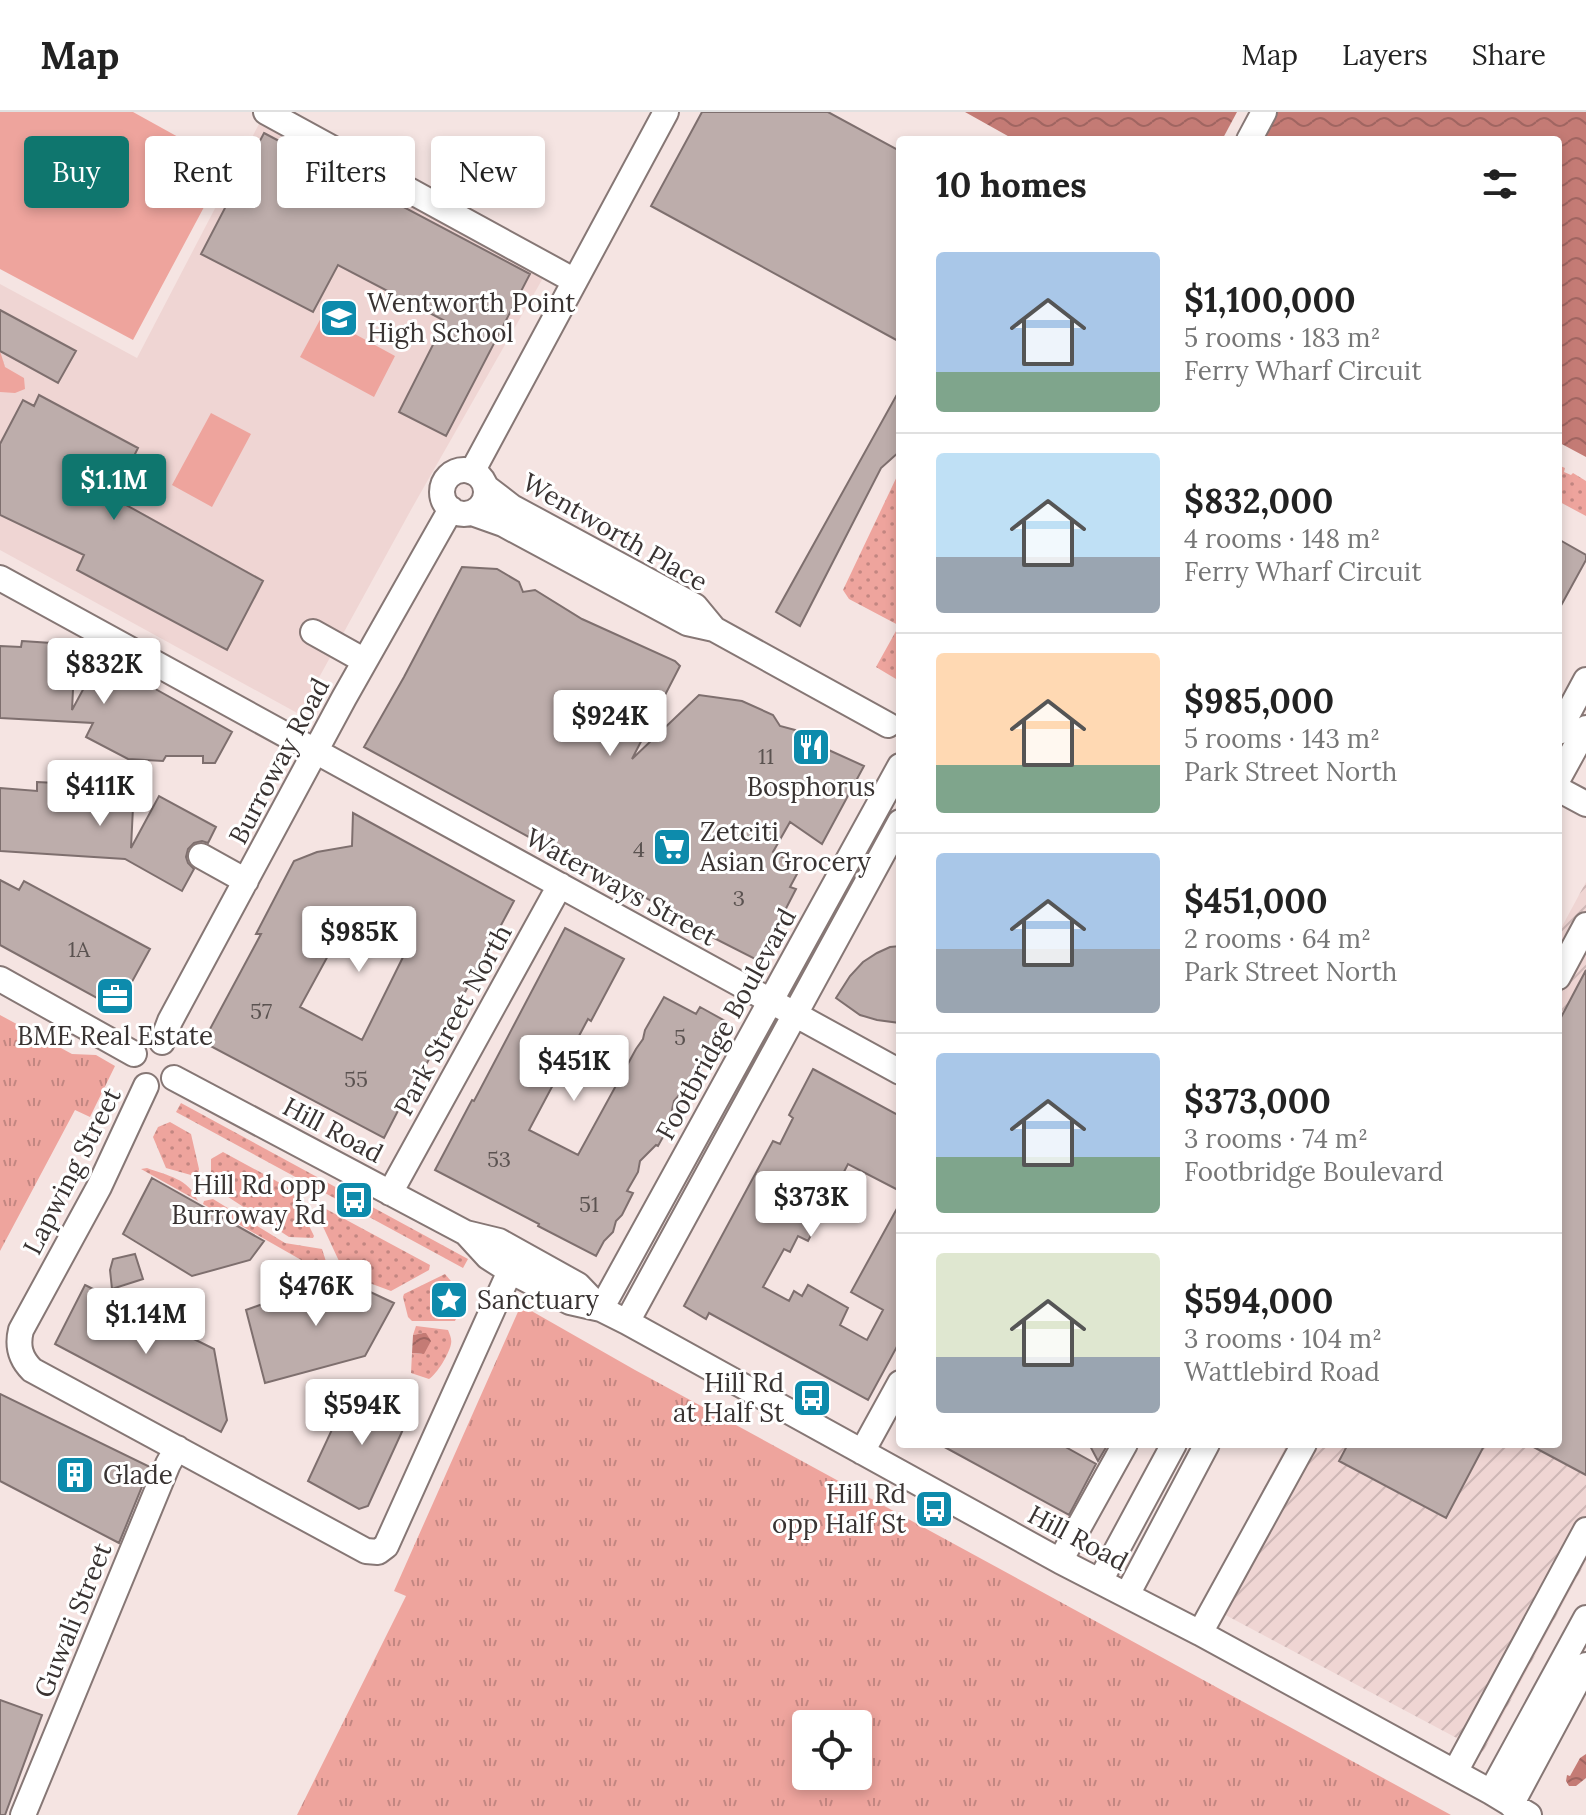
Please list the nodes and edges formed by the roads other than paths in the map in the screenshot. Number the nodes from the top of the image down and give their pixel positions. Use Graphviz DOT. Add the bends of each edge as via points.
graph roads {
  1 [pos="266,112"];
  2 [pos="666,112"];
  3 [pos="1264,112"];
  4 [pos="1251,136"];
  5 [pos="575,281"];
  6 [pos="479,479"];
  7 [pos="461,511"];
  8 [pos="0,578"];
  9 [pos="714,629"];
  10 [pos="313,632"];
  11 [pos="365,661"];
  12 [pos="1586,680"];
  13 [pos="1562,725"];
  14 [pos="1586,728"];
  15 [pos="896,730"];
  16 [pos="316,751"];
  17 [pos="1562,772"];
  18 [pos="896,773"];
  19 [pos="1562,791"];
  20 [pos="1586,804"];
  21 [pos="896,829"];
  22 [pos="201,856"];
  23 [pos="246,881"];
  24 [pos="560,885"];
  25 [pos="1586,925"];
  26 [pos="1562,970"];
  27 [pos="0,979"];
  28 [pos="772,1001"];
  29 [pos="795,1014"];
  30 [pos="162,1042"];
  31 [pos="134,1054"];
  32 [pos="896,1070"];
  33 [pos="174,1078"];
  34 [pos="146,1086"];
  35 [pos="390,1193"];
  36 [pos="466,1233"];
  37 [pos="510,1271"];
  38 [pos="601,1309"];
  39 [pos="627,1322"];
  40 [pos="896,1390"];
  41 [pos="177,1448"];
  42 [pos="1123,1448"];
  43 [pos="1172,1448"];
  44 [pos="1205,1448"];
  45 [pos="1302,1448"];
  46 [pos="862,1452"];
  47 [pos="1586,1530"];
  48 [pos="1060,1561"];
  49 [pos="1100,1581"];
  50 [pos="1127,1595"];
  51 [pos="1586,1618"];
  52 [pos="1200,1633"];
  53 [pos="1586,1665"];
  54 [pos="1455,1772"];
  55 [pos="1510,1804"];
  56 [pos="23,1815"];
  1 -- 5 [label="street"];
  2 -- 5 [label="street"];
  3 -- 4 [label="street"];
  5 -- 6 [label="street"];
  6 -- 7 [label="street" via="484,503"];
  6 -- 7 [label="street" via="459,471 447,478 443,498"];
  6 -- 9 [label="street, Wentworth Place" via="512,507 695,606"];
  7 -- 9 [label="street, Wentworth Place" via="503,524 687,623"];
  7 -- 11 [label="street, Burroway Road"];
  8 -- 16 [label="street, Waterways Street"];
  9 -- 15 [label="street, Wentworth Place"];
  10 -- 11 [label="street"];
  11 -- 16 [label="street, Burroway Road"];
  12 -- 13 [label="street"];
  14 -- 17 [label="street"];
  16 -- 23 [label="street, Burroway Road"];
  16 -- 24 [label="street, Waterways Street"];
  18 -- 28 [label="street, Footbridge Boulevard"];
  19 -- 20 [label="street"];
  21 -- 29 [label="street"];
  22 -- 23 [label="street"];
  23 -- 30 [label="street, Burroway Road"];
  24 -- 28 [label="street, Waterways Street"];
  24 -- 35 [label="street, Park Street North"];
  25 -- 26 [label="street"];
  27 -- 31 [label="street"];
  28 -- 29 [label="street, Waterways Street"];
  28 -- 38 [label="street, Footbridge Boulevard"];
  29 -- 32 [label="street, Waterways Street"];
  29 -- 39 [label="street"];
  30 -- 31 [label="street" via="146,1043"];
  30 -- 33 [label="street" via="178,1061"];
  31 -- 34 [label="street" via="135,1076"];
  33 -- 34 [label="street" via="165,1086"];
  33 -- 35 [label="street, Hill Road"];
  34 -- 41 [label="street, Lapwing Street" via="99,1187 21,1330 18,1346 32,1370"];
  35 -- 36 [label="street, Hill Road"];
  36 -- 37 [label="street, Hill Road"];
  36 -- 38 [label="street, Hill Road" via="499,1241 578,1285"];
  37 -- 38 [label="street, Hill Road" via="570,1302"];
  37 -- 41 [label="street, Lapwing Street" via="386,1546 378,1552 366,1551"];
  38 -- 39 [label="street, Hill Road"];
  39 -- 46 [label="street, Hill Road"];
  40 -- 46 [label="street"];
  41 -- 56 [label="street, Guwali Street"];
  42 -- 48 [label="street"];
  43 -- 49 [label="street"];
  44 -- 50 [label="street"];
  45 -- 52 [label="street"];
  46 -- 48 [label="street, Hill Road"];
  47 -- 54 [label="street"];
  48 -- 49 [label="street, Hill Road"];
  49 -- 50 [label="street, Hill Road"];
  50 -- 52 [label="street, Hill Road"];
  51 -- 55 [label="street"];
  52 -- 54 [label="street, Hill Road"];
  53 -- 55 [label="street"];
  54 -- 55 [label="street, Hill Road"];
}
